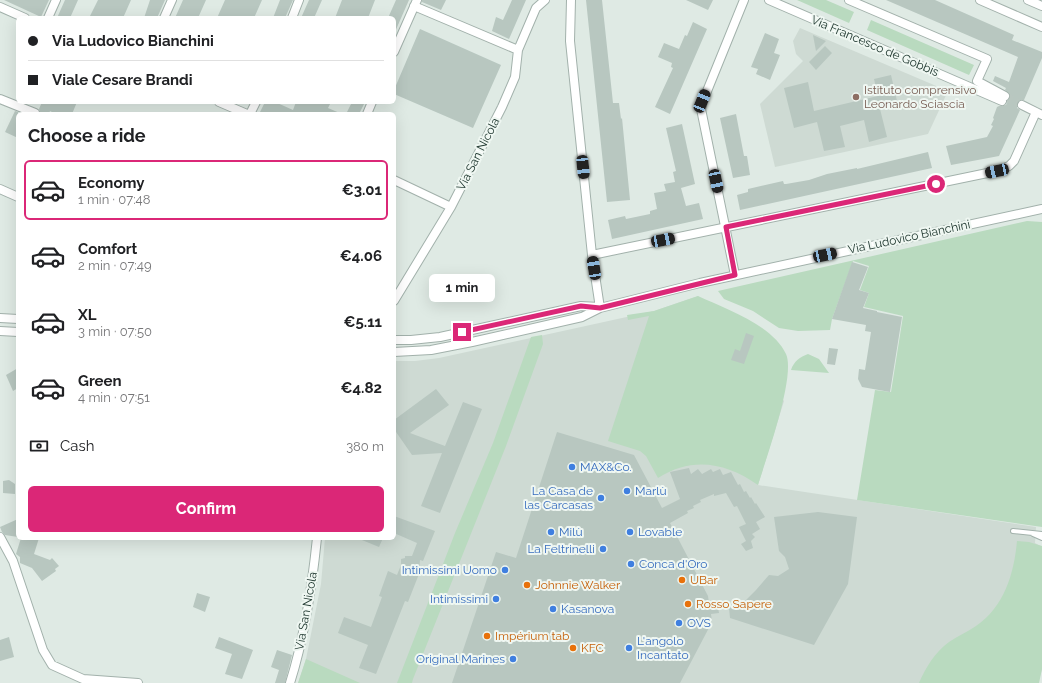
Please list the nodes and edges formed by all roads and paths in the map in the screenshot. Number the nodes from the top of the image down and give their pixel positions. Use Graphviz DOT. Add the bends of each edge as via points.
graph roads {
  1 [pos="56,0"];
  2 [pos="172,0"];
  3 [pos="299,0"];
  4 [pos="544,0"];
  5 [pos="571,0"];
  6 [pos="744,0"];
  7 [pos="769,0"];
  8 [pos="849,0"];
  9 [pos="980,0"];
  10 [pos="1028,0"];
  11 [pos="415,3"];
  12 [pos="536,4"];
  13 [pos="1042,6"];
  14 [pos="0,7"];
  15 [pos="20,16"];
  16 [pos="49,16"];
  17 [pos="165,16"];
  18 [pos="293,16"];
  19 [pos="1042,27"];
  20 [pos="396,47"];
  21 [pos="518,50"];
  22 [pos="0,99"];
  23 [pos="224,104"];
  24 [pos="1021,107"];
  25 [pos="32,112"];
  26 [pos="242,112"];
  27 [pos="1039,114"];
  28 [pos="396,181"];
  29 [pos="0,189"];
  30 [pos="16,196"];
  31 [pos="451,207"];
  32 [pos="1042,209"];
  33 [pos="1031,211"];
  34 [pos="1042,213"];
  35 [pos="726,227"];
  36 [pos="592,255"];
  37 [pos="735,275"];
  38 [pos="396,298"];
  39 [pos="600,308"];
  40 [pos="0,318"];
  41 [pos="16,319"];
  42 [pos="0,332"];
  43 [pos="16,332"];
  44 [pos="396,340"];
  45 [pos="396,352"];
  46 [pos="1014,531"];
  47 [pos="1031,533"];
  48 [pos="1042,534"];
  49 [pos="0,537"];
  50 [pos="1042,538"];
  51 [pos="318,540"];
  52 [pos="138,683"];
  53 [pos="290,683"];
  1 -- 16 [label="street"];
  2 -- 17 [label="street"];
  3 -- 18 [label="street"];
  4 -- 12 [label="street, Via San Nicola"];
  5 -- 36 [label="street" via="570,41"];
  6 -- 35 [label="street" via="702,101 701,109"];
  7 -- 8 [label="street, Via Francesco de Gobbis" via="1004,98 977,82 987,59"];
  9 -- 19 [label="street"];
  10 -- 13 [label="street"];
  11 -- 20 [label="street"];
  11 -- 21 [label="street"];
  12 -- 21 [label="street, Via San Nicola"];
  14 -- 15 [label="street"];
  21 -- 31 [label="street, Via San Nicola" via="515,77 505,101"];
  22 -- 25 [label="street"];
  23 -- 26 [label="street"];
  24 -- 27 [label="street"];
  27 -- 35 [label="street" via="1014,161 997,171"];
  28 -- 31 [label="street"];
  29 -- 30 [label="street"];
  31 -- 38 [label="street, Via San Nicola"];
  32 -- 33 [label="street, Via Ludovico Bianchini"];
  33 -- 34 [label="street"];
  33 -- 37 [label="street, Via Ludovico Bianchini"];
  35 -- 36 [label="street"];
  35 -- 37 [label="street"];
  36 -- 39 [label="street"];
  37 -- 39 [label="street, Via Ludovico Bianchini"];
  39 -- 44 [label="street" via="581,306 440,337"];
  39 -- 45 [label="street" via="582,317 472,342 431,350"];
  40 -- 41 [label="street"];
  42 -- 43 [label="street"];
  46 -- 47 [label="lane"];
  47 -- 48 [label="lane"];
  47 -- 50 [label="lane"];
  49 -- 52 [label="street" via="13,561 43,650 52,665 83,679"];
  51 -- 53 [label="street, Via San Nicola" via="306,617"];
}
